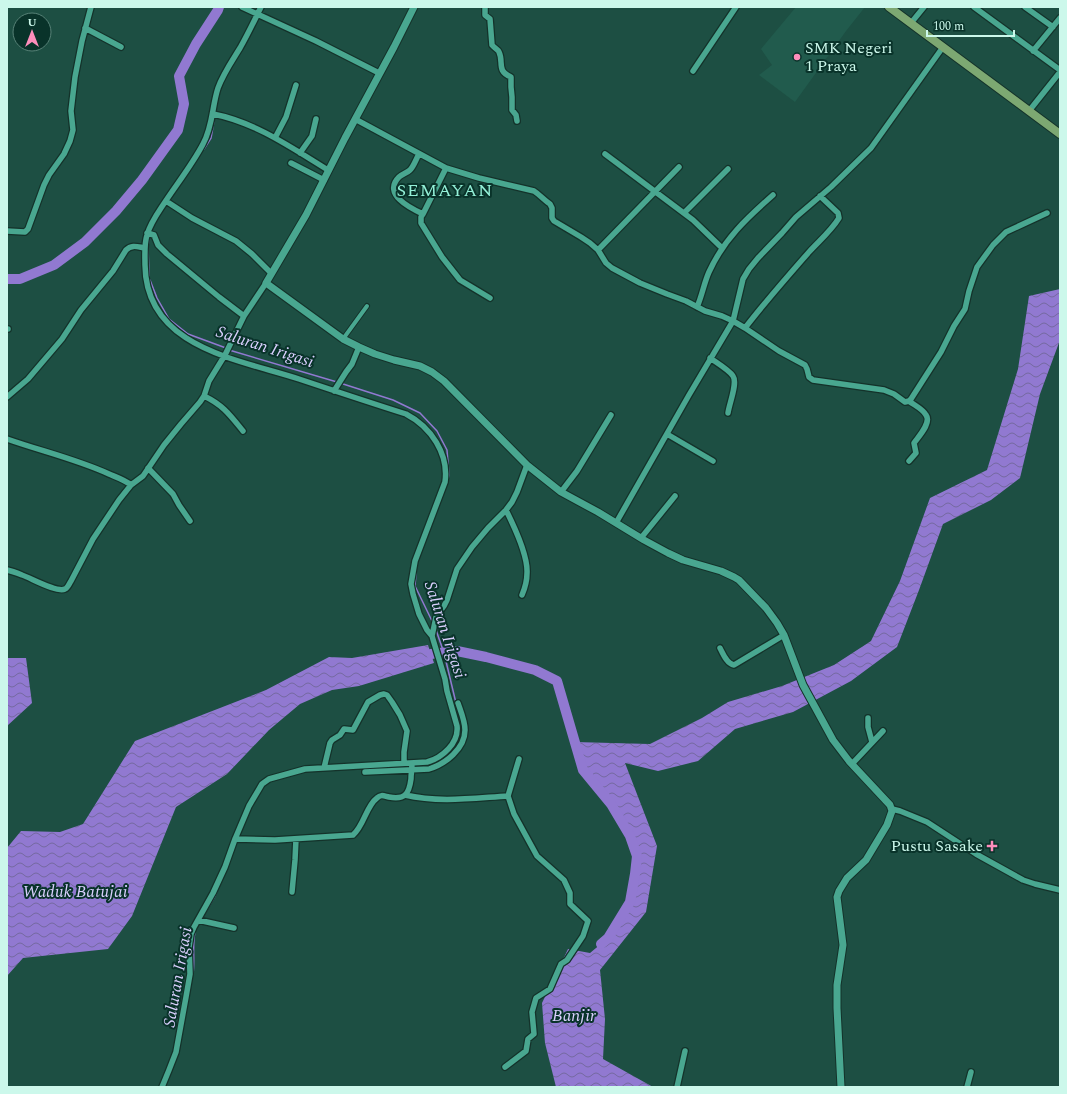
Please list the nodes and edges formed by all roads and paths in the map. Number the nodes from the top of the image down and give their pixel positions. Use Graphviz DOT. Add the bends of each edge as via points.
graph roads {
  1 [pos="91,7"];
  2 [pos="242,7"];
  3 [pos="261,7"];
  4 [pos="414,7"];
  5 [pos="485,7"];
  6 [pos="736,7"];
  7 [pos="889,7"];
  8 [pos="924,7"];
  9 [pos="974,7"];
  10 [pos="1025,7"];
  11 [pos="258,15"];
  12 [pos="1060,18"];
  13 [pos="910,23"];
  14 [pos="1053,27"];
  15 [pos="85,28"];
  16 [pos="121,47"];
  17 [pos="943,47"];
  18 [pos="1033,51"];
  19 [pos="693,71"];
  20 [pos="1060,71"];
  21 [pos="379,73"];
  22 [pos="296,85"];
  23 [pos="1029,111"];
  24 [pos="215,114"];
  25 [pos="316,119"];
  26 [pos="355,119"];
  27 [pos="517,121"];
  28 [pos="1060,134"];
  29 [pos="275,138"];
  30 [pos="300,153"];
  31 [pos="419,154"];
  32 [pos="605,154"];
  33 [pos="291,163"];
  34 [pos="679,167"];
  35 [pos="446,168"];
  36 [pos="328,170"];
  37 [pos="728,170"];
  38 [pos="324,180"];
  39 [pos="655,192"];
  40 [pos="773,195"];
  41 [pos="820,196"];
  42 [pos="166,202"];
  43 [pos="684,213"];
  44 [pos="1047,213"];
  45 [pos="423,214"];
  46 [pos="7,232"];
  47 [pos="150,234"];
  48 [pos="145,248"];
  49 [pos="722,248"];
  50 [pos="598,250"];
  51 [pos="271,273"];
  52 [pos="266,283"];
  53 [pos="490,298"];
  54 [pos="367,306"];
  55 [pos="697,307"];
  56 [pos="244,316"];
  57 [pos="733,321"];
  58 [pos="745,328"];
  59 [pos="343,339"];
  60 [pos="359,347"];
  61 [pos="224,355"];
  62 [pos="710,358"];
  63 [pos="334,391"];
  64 [pos="204,396"];
  65 [pos="7,397"];
  66 [pos="909,401"];
  67 [pos="728,413"];
  68 [pos="611,415"];
  69 [pos="243,430"];
  70 [pos="667,434"];
  71 [pos="7,439"];
  72 [pos="713,461"];
  73 [pos="909,461"];
  74 [pos="527,465"];
  75 [pos="148,468"];
  76 [pos="131,485"];
  77 [pos="561,492"];
  78 [pos="675,496"];
  79 [pos="506,510"];
  80 [pos="190,520"];
  81 [pos="616,523"];
  82 [pos="641,538"];
  83 [pos="7,570"];
  84 [pos="522,595"];
  85 [pos="784,636"];
  86 [pos="432,637"];
  87 [pos="720,648"];
  88 [pos="458,703"];
  89 [pos="459,716"];
  90 [pos="868,718"];
  91 [pos="883,731"];
  92 [pos="872,742"];
  93 [pos="519,759"];
  94 [pos="404,763"];
  95 [pos="852,764"];
  96 [pos="412,767"];
  97 [pos="324,768"];
  98 [pos="365,772"];
  99 [pos="405,795"];
  100 [pos="508,796"];
  101 [pos="892,809"];
  102 [pos="237,839"];
  103 [pos="296,839"];
  104 [pos="1060,890"];
  105 [pos="292,892"];
  106 [pos="200,920"];
  107 [pos="234,928"];
  108 [pos="685,1051"];
  109 [pos="505,1067"];
  110 [pos="971,1072"];
  111 [pos="162,1087"];
  112 [pos="677,1087"];
  113 [pos="841,1087"];
  114 [pos="967,1087"];
  1 -- 15 [label="street"];
  2 -- 11 [label="street"];
  3 -- 11 [label="street"];
  4 -- 21 [label="street"];
  5 -- 27 [label="street" via="485,15 490,19 492,45 499,52 503,71 511,78 512,110"];
  6 -- 19 [label="street"];
  7 -- 13 [label="main road"];
  8 -- 13 [label="street"];
  9 -- 18 [label="street"];
  10 -- 14 [label="street"];
  11 -- 21 [label="street"];
  11 -- 24 [label="street" via="218,88"];
  12 -- 14 [label="street"];
  13 -- 17 [label="main road"];
  14 -- 18 [label="street"];
  15 -- 16 [label="street"];
  15 -- 46 [label="street" via="75,77 71,112 73,130 70,141 49,174 28,229 25,232"];
  17 -- 23 [label="main road"];
  17 -- 41 [label="street" via="871,148"];
  18 -- 20 [label="street"];
  20 -- 23 [label="street"];
  21 -- 26 [label="street"];
  22 -- 29 [label="street" via="286,116"];
  23 -- 28 [label="main road"];
  24 -- 29 [label="street" via="242,122"];
  24 -- 42 [label="street" via="197,155"];
  25 -- 30 [label="street" via="312,136"];
  26 -- 31 [label="street"];
  26 -- 36 [label="street"];
  29 -- 30 [label="street"];
  30 -- 36 [label="street"];
  31 -- 35 [label="street"];
  31 -- 45 [label="street" via="411,169 396,181 394,191 407,206"];
  32 -- 39 [label="street"];
  33 -- 38 [label="street"];
  34 -- 39 [label="street"];
  35 -- 45 [label="street"];
  35 -- 50 [label="street" via="534,191 550,204 554,222 582,237"];
  36 -- 38 [label="street"];
  37 -- 43 [label="street"];
  38 -- 51 [label="street"];
  39 -- 43 [label="street"];
  39 -- 50 [label="street"];
  40 -- 49 [label="street" via="736,230"];
  41 -- 57 [label="street" via="796,217 749,268 743,279"];
  41 -- 58 [label="street" via="838,213 839,218"];
  42 -- 47 [label="street"];
  42 -- 51 [label="street" via="236,240"];
  43 -- 49 [label="street"];
  44 -- 66 [label="street" via="1006,232 992,244 977,267 964,312 956,321 941,352"];
  45 -- 53 [label="street" via="422,226 456,276"];
  47 -- 48 [label="street"];
  47 -- 56 [label="street" via="167,254"];
  48 -- 61 [label="street" via="148,289 165,320 191,342"];
  48 -- 65 [label="street" via="131,246 126,250 62,339 28,379"];
  49 -- 55 [label="street" via="707,276"];
  50 -- 55 [label="street" via="609,266"];
  51 -- 52 [label="street"];
  52 -- 56 [label="street"];
  52 -- 59 [label="street"];
  54 -- 59 [label="street"];
  55 -- 57 [label="street"];
  56 -- 61 [label="street"];
  57 -- 58 [label="street"];
  57 -- 62 [label="street"];
  58 -- 66 [label="street" via="805,365 809,377 813,380 884,390 904,401"];
  59 -- 60 [label="street"];
  60 -- 63 [label="street" via="352,364"];
  60 -- 74 [label="street" via="432,372"];
  61 -- 63 [label="street"];
  61 -- 64 [label="street" via="209,381"];
  62 -- 67 [label="street" via="730,372 734,378"];
  62 -- 70 [label="street"];
  63 -- 86 [label="street" via="411,417 423,426 442,452 445,482 415,561 411,584 419,614"];
  64 -- 69 [label="street" via="220,405"];
  64 -- 75 [label="street"];
  66 -- 73 [label="street" via="928,418 925,428 914,443 916,453"];
  68 -- 77 [label="street"];
  70 -- 72 [label="street"];
  70 -- 81 [label="street"];
  71 -- 76 [label="street" via="98,469"];
  74 -- 77 [label="street"];
  74 -- 79 [label="street" via="517,492"];
  75 -- 76 [label="street" via="143,476"];
  75 -- 80 [label="street" via="173,494"];
  76 -- 83 [label="street" via="93,539 71,581 64,589 52,588"];
  77 -- 81 [label="street"];
  78 -- 82 [label="street"];
  79 -- 84 [label="street" via="526,562 528,575"];
  79 -- 86 [label="street" via="460,563 447,600 436,617"];
  81 -- 82 [label="street"];
  82 -- 85 [label="street" via="683,560 734,576 766,608"];
  85 -- 87 [label="street" via="734,665 728,662"];
  85 -- 95 [label="street" via="803,685 833,740"];
  86 -- 89 [label="street" via="447,691"];
  88 -- 89 [label="street"];
  89 -- 96 [label="street" via="457,736 449,748 441,756"];
  90 -- 92 [label="street"];
  91 -- 92 [label="street"];
  92 -- 95 [label="street"];
  93 -- 100 [label="street"];
  94 -- 96 [label="street"];
  94 -- 97 [label="street"];
  94 -- 97 [label="street" via="407,731 387,695 380,694 368,702 353,730 344,729 332,740"];
  95 -- 101 [label="street"];
  96 -- 98 [label="street"];
  96 -- 99 [label="street" via="410,787"];
  97 -- 102 [label="street" via="305,769 274,777 266,782 249,806"];
  99 -- 100 [label="street" via="435,800"];
  99 -- 103 [label="street" via="398,798 376,798 353,835"];
  100 -- 109 [label="street" via="514,814 537,856 564,880 570,893 570,904 588,921 567,960 561,964 550,989 536,998 532,1012 534,1034 528,1039 526,1051"];
  101 -- 104 [label="street" via="927,822 977,855 1023,880"];
  101 -- 113 [label="street" via="887,825 866,860 847,878 837,896 843,945 837,985"];
  102 -- 103 [label="street"];
  102 -- 106 [label="street"];
  103 -- 105 [label="street"];
  106 -- 107 [label="street"];
  106 -- 111 [label="street" via="190,938 189,979 176,1052"];
  108 -- 112 [label="street"];
  110 -- 114 [label="street"];
}
